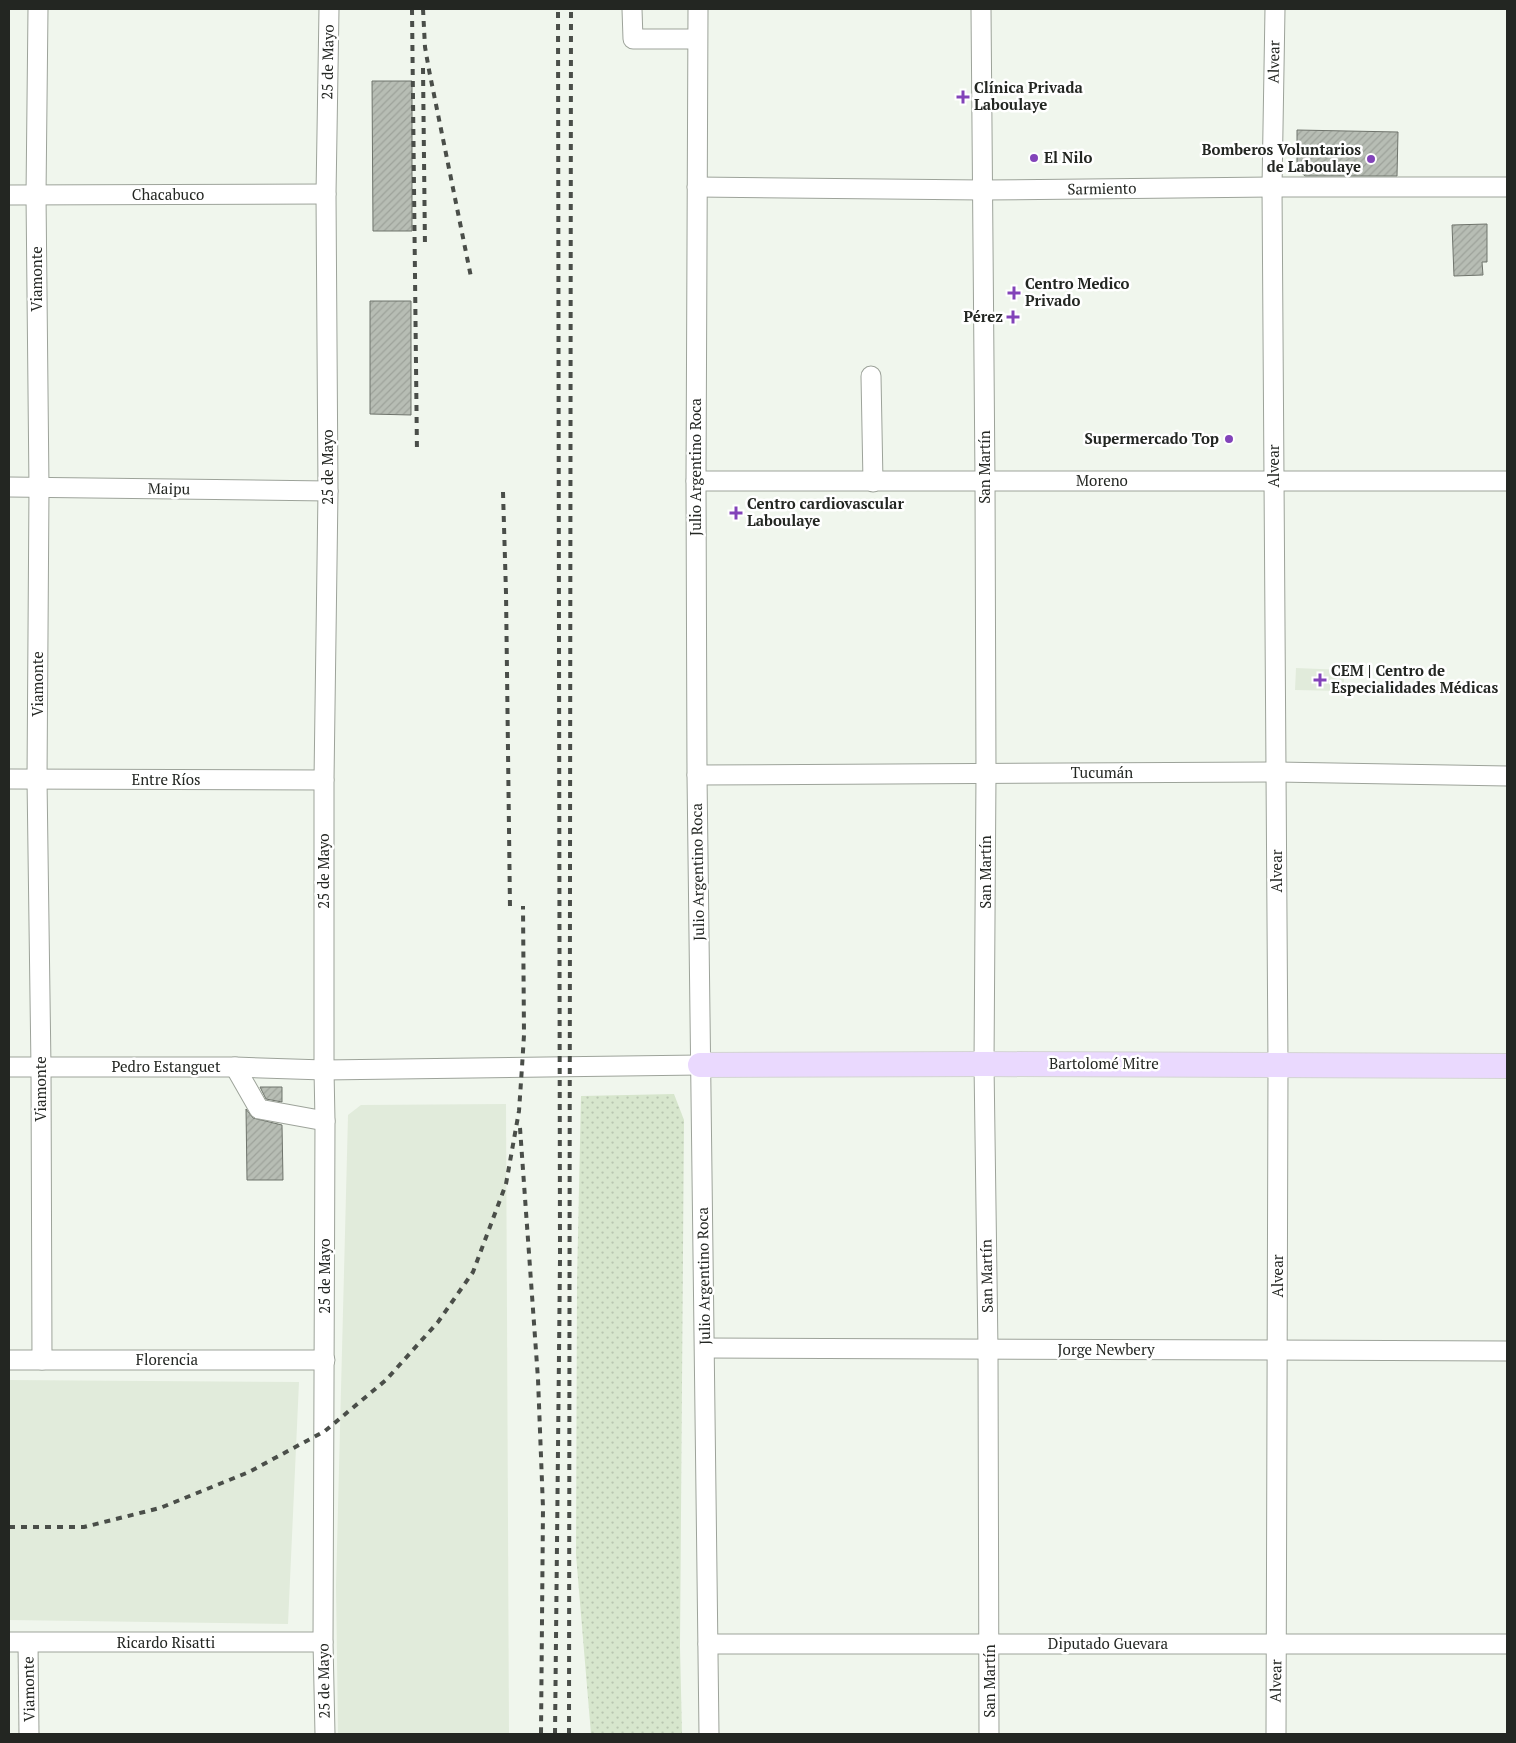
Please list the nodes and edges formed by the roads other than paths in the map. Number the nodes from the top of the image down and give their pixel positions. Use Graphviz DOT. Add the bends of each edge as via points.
graph roads {
  1 [pos="38,9"];
  2 [pos="329,9"];
  3 [pos="632,9"];
  4 [pos="698,9"];
  5 [pos="981,9"];
  6 [pos="1275,9"];
  7 [pos="698,39"];
  8 [pos="698,187"];
  9 [pos="1272,187"];
  10 [pos="1507,187"];
  11 [pos="982,190"];
  12 [pos="326,194"];
  13 [pos="9,195"];
  14 [pos="36,195"];
  15 [pos="871,376"];
  16 [pos="985,480"];
  17 [pos="696,481"];
  18 [pos="1274,481"];
  19 [pos="1507,481"];
  20 [pos="873,482"];
  21 [pos="9,487"];
  22 [pos="39,488"];
  23 [pos="328,491"];
  24 [pos="1276,772"];
  25 [pos="986,774"];
  26 [pos="697,775"];
  27 [pos="1507,776"];
  28 [pos="9,779"];
  29 [pos="37,779"];
  30 [pos="324,780"];
  31 [pos="984,1064"];
  32 [pos="1278,1064"];
  33 [pos="700,1065"];
  34 [pos="1507,1066"];
  35 [pos="235,1067"];
  36 [pos="9,1068"];
  37 [pos="41,1068"];
  38 [pos="324,1070"];
  39 [pos="325,1121"];
  40 [pos="705,1348"];
  41 [pos="988,1349"];
  42 [pos="1278,1350"];
  43 [pos="1507,1351"];
  44 [pos="9,1360"];
  45 [pos="42,1360"];
  46 [pos="325,1360"];
  47 [pos="9,1642"];
  48 [pos="323,1642"];
  49 [pos="28,1643"];
  50 [pos="708,1644"];
  51 [pos="990,1644"];
  52 [pos="1277,1644"];
  53 [pos="1507,1644"];
  54 [pos="29,1734"];
  55 [pos="325,1734"];
  56 [pos="709,1734"];
  57 [pos="989,1734"];
  58 [pos="1276,1734"];
  1 -- 14 [label="street, Viamonte"];
  2 -- 12 [label="street, 25 de Mayo"];
  3 -- 7 [label="street" via="633,39"];
  4 -- 7 [label="street, Julio Argentino Roca"];
  5 -- 11 [label="street, San Martín"];
  6 -- 9 [label="street, Alvear"];
  7 -- 8 [label="street, Julio Argentino Roca"];
  8 -- 11 [label="street, Sarmiento"];
  8 -- 17 [label="street, Julio Argentino Roca"];
  9 -- 10 [label="street, Sarmiento"];
  9 -- 11 [label="street, Sarmiento"];
  9 -- 18 [label="street, Alvear"];
  11 -- 16 [label="street, San Martín"];
  12 -- 14 [label="street, Chacabuco"];
  12 -- 23 [label="street, 25 de Mayo"];
  13 -- 14 [label="street, Chacabuco"];
  14 -- 22 [label="street, Viamonte"];
  15 -- 20 [label="street"];
  16 -- 18 [label="street, Moreno"];
  16 -- 20 [label="street, Moreno"];
  16 -- 25 [label="street, San Martín"];
  17 -- 20 [label="street, Moreno"];
  17 -- 26 [label="street, Julio Argentino Roca"];
  18 -- 19 [label="street, Moreno"];
  18 -- 24 [label="street, Alvear"];
  21 -- 22 [label="street, Maipu"];
  22 -- 23 [label="street, Maipu"];
  22 -- 29 [label="street, Viamonte"];
  23 -- 30 [label="street, 25 de Mayo"];
  24 -- 25 [label="street, Tucumán"];
  24 -- 27 [label="street, Tucumán"];
  24 -- 32 [label="street, Alvear"];
  25 -- 26 [label="street, Tucumán"];
  25 -- 31 [label="street, San Martín"];
  26 -- 33 [label="street, Julio Argentino Roca"];
  28 -- 29 [label="street, Entre Ríos"];
  29 -- 30 [label="street, Entre Ríos"];
  29 -- 37 [label="street, Viamonte"];
  30 -- 38 [label="street, 25 de Mayo"];
  31 -- 32 [label="main road, Bartolomé Mitre"];
  31 -- 33 [label="main road, Bartolomé Mitre"];
  31 -- 41 [label="street, San Martín"];
  32 -- 34 [label="main road, Bartolomé Mitre"];
  32 -- 42 [label="street, Alvear"];
  33 -- 38 [label="street, Pedro Estanguet"];
  33 -- 40 [label="street, Julio Argentino Roca"];
  35 -- 37 [label="street, Pedro Estanguet"];
  35 -- 38 [label="street, Pedro Estanguet"];
  35 -- 39 [label="street" via="260,1109"];
  36 -- 37 [label="street, Pedro Estanguet"];
  37 -- 45 [label="street, Viamonte"];
  38 -- 39 [label="street, 25 de Mayo"];
  39 -- 46 [label="street, 25 de Mayo"];
  40 -- 41 [label="street, Jorge Newbery"];
  40 -- 50 [label="street, Julio Argentino Roca"];
  41 -- 42 [label="street, Jorge Newbery"];
  41 -- 51 [label="street, San Martín"];
  42 -- 43 [label="street, Jorge Newbery"];
  42 -- 52 [label="street, Alvear"];
  44 -- 45 [label="street, Florencia"];
  45 -- 46 [label="street, Florencia"];
  46 -- 48 [label="street, 25 de Mayo"];
  47 -- 49 [label="street, Ricardo Risatti"];
  48 -- 49 [label="street, Ricardo Risatti"];
  48 -- 55 [label="street, 25 de Mayo"];
  49 -- 54 [label="street, Viamonte"];
  50 -- 51 [label="street, Diputado Guevara"];
  50 -- 56 [label="street, Julio Argentino Roca"];
  51 -- 52 [label="street, Diputado Guevara"];
  51 -- 57 [label="street, San Martín"];
  52 -- 53 [label="street, Diputado Guevara"];
  52 -- 58 [label="street, Alvear"];
}
